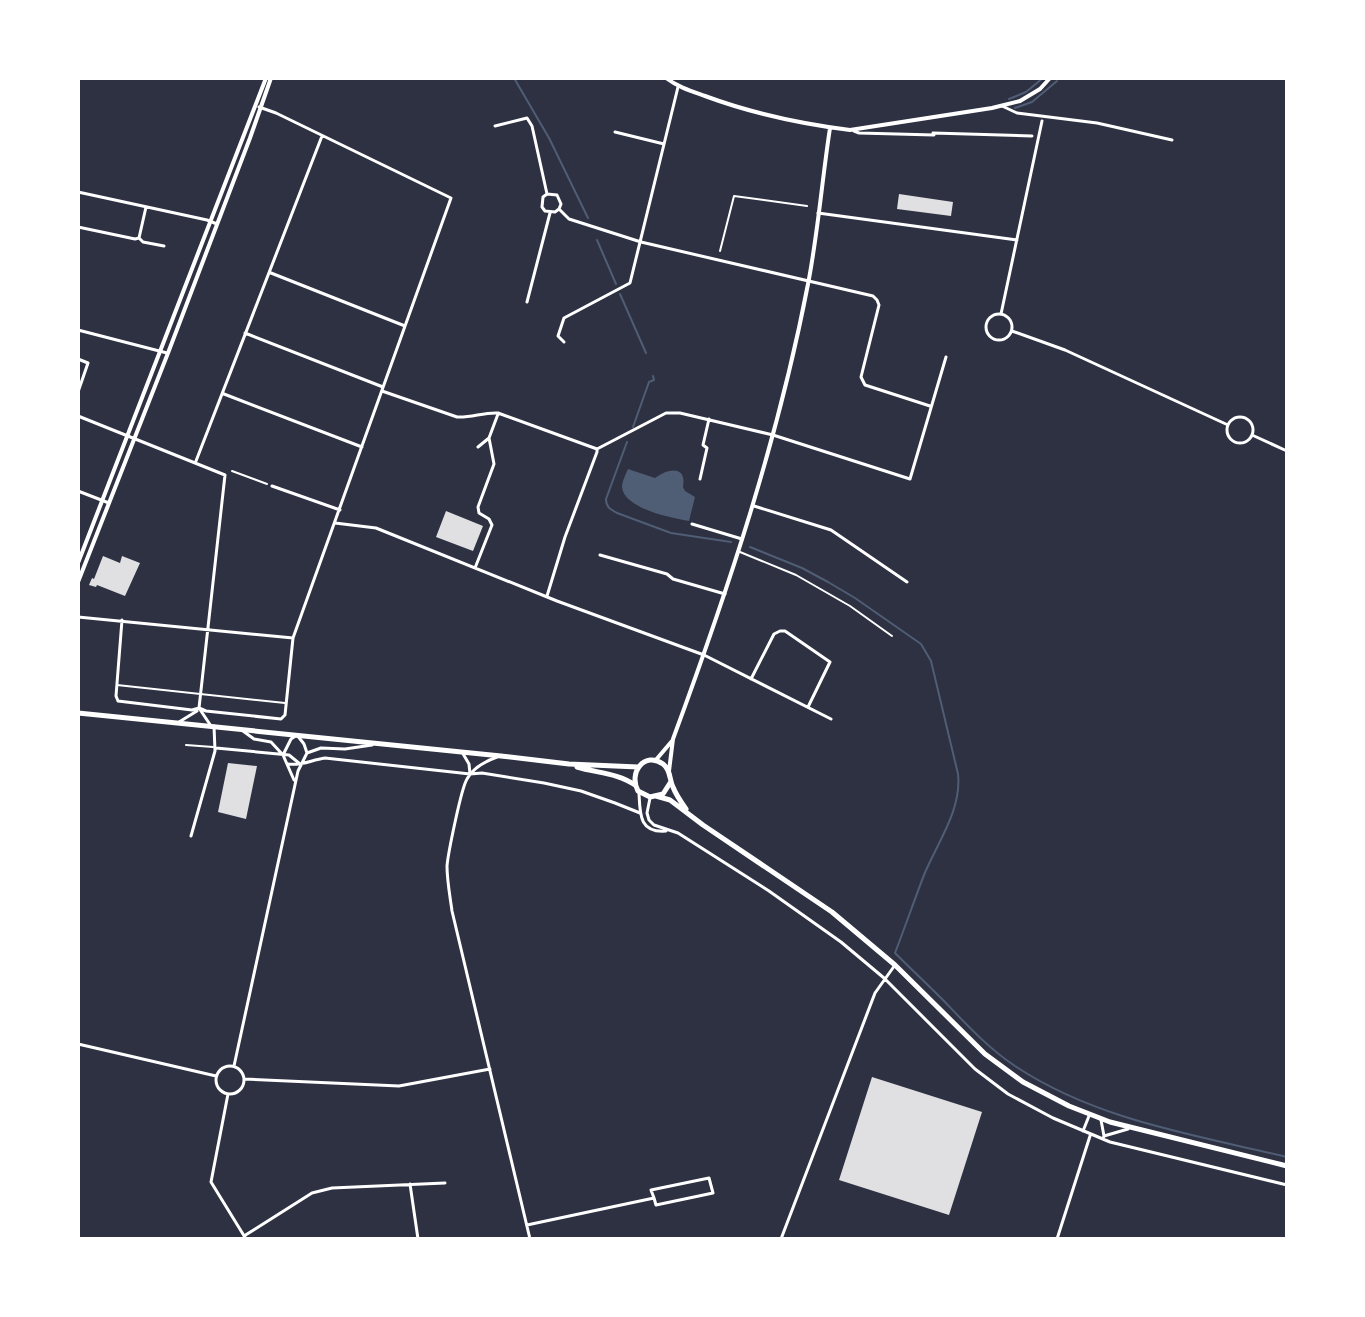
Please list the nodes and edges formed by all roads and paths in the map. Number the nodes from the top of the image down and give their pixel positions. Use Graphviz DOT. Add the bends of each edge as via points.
graph roads {
  1 [pos="269,78"];
  2 [pos="666,78"];
  3 [pos="1050,78"];
  4 [pos="678,86"];
  5 [pos="1002,106"];
  6 [pos="258,107"];
  7 [pos="1042,121"];
  8 [pos="495,126"];
  9 [pos="830,128"];
  10 [pos="850,130"];
  11 [pos="615,132"];
  12 [pos="322,136"];
  13 [pos="1032,136"];
  14 [pos="1172,140"];
  15 [pos="664,144"];
  16 [pos="78,192"];
  17 [pos="547,194"];
  18 [pos="807,206"];
  19 [pos="146,207"];
  20 [pos="559,209"];
  21 [pos="550,213"];
  22 [pos="818,213"];
  23 [pos="211,221"];
  24 [pos="217,224"];
  25 [pos="78,227"];
  26 [pos="139,238"];
  27 [pos="1017,240"];
  28 [pos="641,242"];
  29 [pos="164,246"];
  30 [pos="720,251"];
  31 [pos="269,273"];
  32 [pos="808,281"];
  33 [pos="527,302"];
  34 [pos="1001,314"];
  35 [pos="405,326"];
  36 [pos="78,330"];
  37 [pos="1012,331"];
  38 [pos="245,333"];
  39 [pos="564,342"];
  40 [pos="161,350"];
  41 [pos="168,353"];
  42 [pos="946,357"];
  43 [pos="78,359"];
  44 [pos="382,389"];
  45 [pos="78,392"];
  46 [pos="222,393"];
  47 [pos="931,406"];
  48 [pos="498,413"];
  49 [pos="78,416"];
  50 [pos="709,419"];
  51 [pos="1228,425"];
  52 [pos="773,435"];
  53 [pos="1252,435"];
  54 [pos="131,437"];
  55 [pos="489,438"];
  56 [pos="362,447"];
  57 [pos="478,447"];
  58 [pos="597,449"];
  59 [pos="1287,451"];
  60 [pos="196,462"];
  61 [pos="232,471"];
  62 [pos="700,479"];
  63 [pos="272,486"];
  64 [pos="78,491"];
  65 [pos="102,501"];
  66 [pos="109,503"];
  67 [pos="754,506"];
  68 [pos="340,510"];
  69 [pos="335,523"];
  70 [pos="692,524"];
  71 [pos="743,539"];
  72 [pos="739,549"];
  73 [pos="80,554"];
  74 [pos="600,555"];
  75 [pos="88,557"];
  76 [pos="78,563"];
  77 [pos="475,568"];
  78 [pos="78,582"];
  79 [pos="907,582"];
  80 [pos="725,594"];
  81 [pos="547,596"];
  82 [pos="78,617"];
  83 [pos="122,620"];
  84 [pos="207,629"];
  85 [pos="892,636"];
  86 [pos="293,638"];
  87 [pos="704,655"];
  88 [pos="751,679"];
  89 [pos="117,685"];
  90 [pos="200,693"];
  91 [pos="286,703"];
  92 [pos="808,707"];
  93 [pos="199,708"];
  94 [pos="78,713"];
  95 [pos="202,714"];
  96 [pos="831,719"];
  97 [pos="178,722"];
  98 [pos="193,724"];
  99 [pos="213,726"];
  100 [pos="240,729"];
  101 [pos="297,735"];
  102 [pos="673,739"];
  103 [pos="378,744"];
  104 [pos="186,745"];
  105 [pos="216,748"];
  106 [pos="462,752"];
  107 [pos="307,753"];
  108 [pos="283,755"];
  109 [pos="501,756"];
  110 [pos="655,761"];
  111 [pos="288,764"];
  112 [pos="569,764"];
  113 [pos="301,766"];
  114 [pos="638,767"];
  115 [pos="669,771"];
  116 [pos="470,774"];
  117 [pos="295,781"];
  118 [pos="670,783"];
  119 [pos="637,788"];
  120 [pos="653,797"];
  121 [pos="640,813"];
  122 [pos="689,813"];
  123 [pos="670,830"];
  124 [pos="191,836"];
  125 [pos="895,965"];
  126 [pos="884,978"];
  127 [pos="78,1044"];
  128 [pos="234,1066"];
  129 [pos="490,1069"];
  130 [pos="216,1076"];
  131 [pos="244,1079"];
  132 [pos="228,1094"];
  133 [pos="1089,1114"];
  134 [pos="1100,1118"];
  135 [pos="1132,1128"];
  136 [pos="1083,1131"];
  137 [pos="1090,1134"];
  138 [pos="1104,1138"];
  139 [pos="1287,1166"];
  140 [pos="445,1183"];
  141 [pos="410,1184"];
  142 [pos="1287,1185"];
  143 [pos="654,1198"];
  144 [pos="527,1225"];
  145 [pos="245,1237"];
  146 [pos="418,1239"];
  147 [pos="530,1239"];
  148 [pos="782,1239"];
  149 [pos="1057,1239"];
  1 -- 6 [label="street"];
  2 -- 4 [label="street"];
  3 -- 5 [label="street" via="1020,101"];
  4 -- 9 [label="street" via="741,108"];
  4 -- 15 [label="street"];
  5 -- 10 [label="street"];
  5 -- 14 [label="street"];
  6 -- 12 [label="street"];
  6 -- 23 [label="street"];
  6 -- 24 [label="street"];
  7 -- 27 [label="street"];
  8 -- 17 [label="street" via="527,118"];
  9 -- 10 [label="street"];
  9 -- 22 [label="street"];
  10 -- 13 [label="street"];
  11 -- 15 [label="street"];
  12 -- 31 [label="street"];
  12 -- 35 [label="street" via="451,198"];
  15 -- 28 [label="street"];
  16 -- 19 [label="street"];
  17 -- 20 [label="street" via="557,195"];
  17 -- 21 [label="street" via="542,207"];
  18 -- 30 [label="path" via="734,196"];
  19 -- 23 [label="street"];
  19 -- 26 [label="street"];
  20 -- 21 [label="street"];
  20 -- 28 [label="street" via="569,219"];
  21 -- 33 [label="street"];
  22 -- 27 [label="street"];
  22 -- 32 [label="street"];
  23 -- 24 [label="street"];
  23 -- 40 [label="street"];
  24 -- 41 [label="street"];
  25 -- 26 [label="street"];
  26 -- 29 [label="street"];
  27 -- 34 [label="street"];
  28 -- 32 [label="street"];
  28 -- 39 [label="street" via="630,283 564,318 558,336"];
  31 -- 35 [label="street"];
  31 -- 38 [label="street"];
  32 -- 47 [label="street" via="877,300 861,377 865,385"];
  32 -- 52 [label="street"];
  34 -- 37 [label="street" via="1010,320"];
  34 -- 37 [label="street" via="986,323 988,336 1003,340"];
  35 -- 44 [label="street"];
  36 -- 40 [label="street"];
  37 -- 51 [label="street"];
  38 -- 44 [label="street"];
  38 -- 46 [label="street"];
  40 -- 41 [label="street"];
  40 -- 54 [label="street"];
  41 -- 54 [label="street"];
  42 -- 47 [label="street"];
  43 -- 45 [label="street" via="88,363"];
  44 -- 48 [label="street" via="457,417"];
  44 -- 56 [label="street"];
  46 -- 56 [label="street"];
  46 -- 60 [label="street"];
  47 -- 52 [label="street" via="910,479"];
  48 -- 55 [label="street"];
  48 -- 58 [label="street"];
  49 -- 54 [label="street"];
  50 -- 52 [label="street"];
  50 -- 58 [label="street" via="666,413"];
  50 -- 62 [label="street"];
  51 -- 53 [label="street" via="1244,418 1251,423"];
  51 -- 53 [label="street" via="1227,434 1236,443"];
  52 -- 67 [label="street"];
  53 -- 59 [label="street"];
  54 -- 60 [label="street"];
  54 -- 65 [label="street"];
  54 -- 66 [label="street"];
  55 -- 57 [label="street"];
  55 -- 77 [label="street" via="494,464 478,507 492,525"];
  56 -- 68 [label="street"];
  58 -- 81 [label="street"];
  60 -- 84 [label="street" via="225,475"];
  61 -- 63 [label="path"];
  63 -- 68 [label="street"];
  64 -- 65 [label="street"];
  65 -- 66 [label="street"];
  65 -- 73 [label="street"];
  66 -- 75 [label="street"];
  67 -- 71 [label="street"];
  67 -- 79 [label="street" via="831,530"];
  68 -- 69 [label="street"];
  69 -- 77 [label="street" via="376,528"];
  69 -- 86 [label="street"];
  70 -- 71 [label="street"];
  71 -- 72 [label="street"];
  72 -- 80 [label="street"];
  72 -- 85 [label="lane" via="796,575"];
  73 -- 75 [label="street"];
  73 -- 76 [label="street"];
  74 -- 80 [label="street"];
  75 -- 78 [label="street"];
  77 -- 81 [label="street"];
  80 -- 87 [label="street"];
  81 -- 87 [label="street"];
  82 -- 83 [label="street"];
  83 -- 84 [label="street"];
  83 -- 89 [label="street"];
  84 -- 86 [label="street"];
  84 -- 90 [label="street"];
  86 -- 91 [label="street"];
  87 -- 88 [label="street"];
  87 -- 102 [label="street"];
  88 -- 92 [label="street"];
  88 -- 92 [label="street" via="774,634 785,631 830,662"];
  89 -- 90 [label="lane"];
  89 -- 93 [label="street" via="118,701"];
  90 -- 91 [label="lane"];
  90 -- 93 [label="street"];
  91 -- 93 [label="street" via="281,719"];
  92 -- 96 [label="street"];
  93 -- 95 [label="street"];
  93 -- 97 [label="street"];
  94 -- 97 [label="main road"];
  95 -- 98 [label="street"];
  95 -- 99 [label="street"];
  97 -- 98 [label="main road"];
  98 -- 99 [label="main road"];
  99 -- 100 [label="main road"];
  99 -- 105 [label="street"];
  100 -- 101 [label="main road"];
  100 -- 108 [label="street" via="271,742"];
  101 -- 103 [label="main road"];
  101 -- 107 [label="street"];
  101 -- 108 [label="street"];
  102 -- 110 [label="street"];
  102 -- 115 [label="street"];
  103 -- 106 [label="main road"];
  103 -- 107 [label="street"];
  104 -- 105 [label="lane"];
  105 -- 108 [label="street"];
  105 -- 124 [label="street"];
  106 -- 109 [label="main road"];
  106 -- 116 [label="street"];
  107 -- 113 [label="street"];
  108 -- 111 [label="street"];
  108 -- 113 [label="street"];
  109 -- 112 [label="main road"];
  109 -- 116 [label="street"];
  110 -- 114 [label="main road"];
  110 -- 115 [label="main road"];
  111 -- 113 [label="street"];
  111 -- 117 [label="street"];
  112 -- 114 [label="main road"];
  112 -- 119 [label="main road" via="628,780"];
  113 -- 116 [label="street" via="325,758"];
  113 -- 117 [label="street"];
  114 -- 119 [label="main road"];
  115 -- 118 [label="main road"];
  116 -- 121 [label="street" via="581,791"];
  116 -- 129 [label="street" via="447,865 452,911"];
  117 -- 128 [label="street"];
  118 -- 120 [label="main road"];
  118 -- 122 [label="main road"];
  119 -- 120 [label="main road"];
  119 -- 121 [label="street"];
  120 -- 122 [label="main road" via="670,800"];
  120 -- 123 [label="street" via="649,820"];
  121 -- 123 [label="street" via="648,828"];
  122 -- 125 [label="main road" via="832,912"];
  123 -- 126 [label="street" via="810,919"];
  125 -- 126 [label="street"];
  125 -- 133 [label="main road" via="996,1064"];
  126 -- 136 [label="street" via="990,1081"];
  126 -- 148 [label="street"];
  127 -- 130 [label="street"];
  128 -- 130 [label="street"];
  128 -- 131 [label="street"];
  129 -- 131 [label="street" via="399,1086"];
  129 -- 144 [label="street"];
  130 -- 132 [label="street" via="217,1085"];
  131 -- 132 [label="street" via="237,1092"];
  132 -- 145 [label="street" via="211,1182"];
  133 -- 134 [label="main road"];
  133 -- 136 [label="street"];
  134 -- 135 [label="main road"];
  134 -- 138 [label="street"];
  135 -- 138 [label="street"];
  135 -- 139 [label="main road"];
  136 -- 137 [label="street"];
  137 -- 138 [label="street"];
  137 -- 149 [label="street"];
  138 -- 142 [label="street"];
  140 -- 141 [label="street"];
  141 -- 145 [label="street" via="312,1193"];
  141 -- 146 [label="street"];
  143 -- 143 [label="street" via="656,1205 713,1193 709,1178 651,1190"];
  143 -- 144 [label="street"];
  144 -- 147 [label="street"];
}
